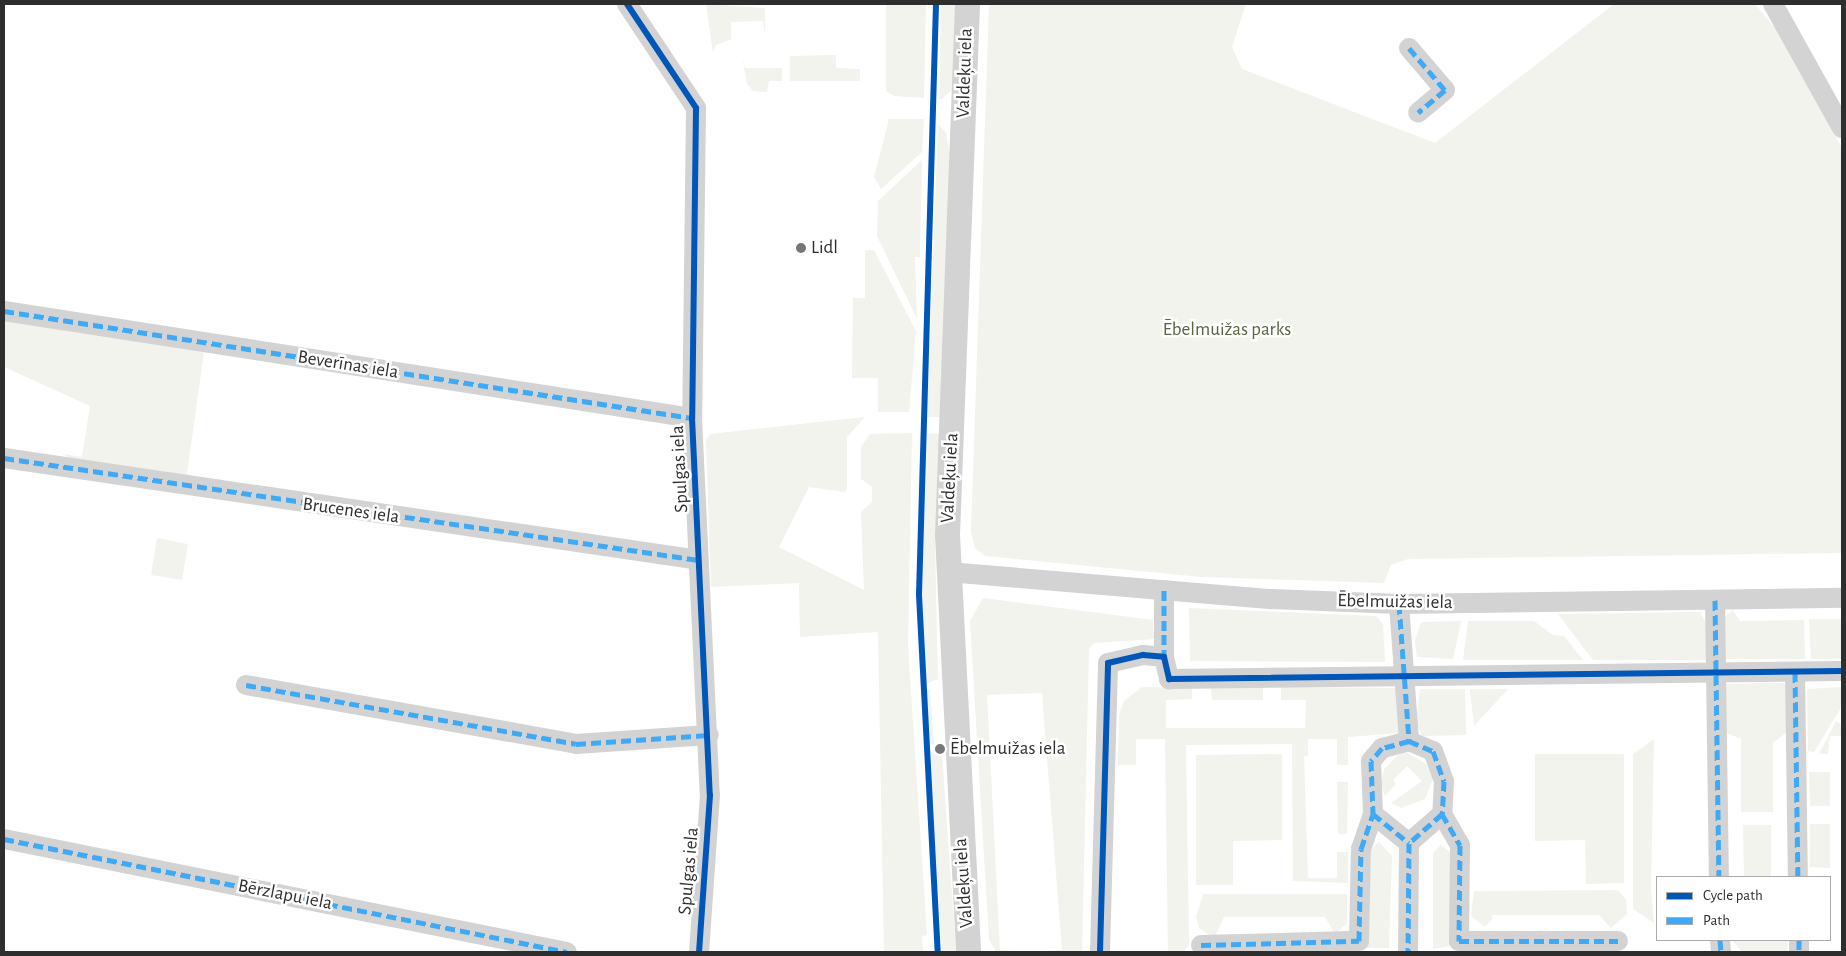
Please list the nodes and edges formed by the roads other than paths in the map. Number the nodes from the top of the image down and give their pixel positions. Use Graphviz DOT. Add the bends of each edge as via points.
graph roads {
  1 [pos="627,4"];
  2 [pos="967,4"];
  3 [pos="1773,4"];
  4 [pos="1409,48"];
  5 [pos="1418,113"];
  6 [pos="1842,128"];
  7 [pos="4,311"];
  8 [pos="692,418"];
  9 [pos="4,458"];
  10 [pos="699,560"];
  11 [pos="948,572"];
  12 [pos="1164,590"];
  13 [pos="1842,598"];
  14 [pos="1715,600"];
  15 [pos="1399,604"];
  16 [pos="1164,657"];
  17 [pos="1795,672"];
  18 [pos="1842,672"];
  19 [pos="1716,673"];
  20 [pos="1407,678"];
  21 [pos="246,685"];
  22 [pos="709,735"];
  23 [pos="1409,741"];
  24 [pos="1373,814"];
  25 [pos="1442,814"];
  26 [pos="4,839"];
  27 [pos="1409,843"];
  28 [pos="1719,876"];
  29 [pos="1798,876"];
  30 [pos="1618,941"];
  31 [pos="1201,945"];
  32 [pos="567,952"];
  33 [pos="699,952"];
  34 [pos="968,952"];
  35 [pos="1100,952"];
  36 [pos="1408,952"];
  1 -- 8 [label="street, Spulgas iela" via="696,108"];
  2 -- 11 [label="street, Valdeķu iela"];
  3 -- 6 [label="street"];
  4 -- 5 [label="street" via="1445,90"];
  7 -- 8 [label="street, Beverīnas iela"];
  8 -- 10 [label="street, Spulgas iela"];
  9 -- 10 [label="street, Brucenes iela"];
  10 -- 22 [label="street, Spulgas iela"];
  11 -- 12 [label="street, Ēbelmuižas iela"];
  11 -- 34 [label="street, Valdeķu iela"];
  12 -- 15 [label="street, Ēbelmuižas iela"];
  12 -- 16 [label="street"];
  13 -- 14 [label="street, Ēbelmuižas iela"];
  14 -- 15 [label="street, Ēbelmuižas iela"];
  14 -- 19 [label="street"];
  15 -- 20 [label="street" via="1399,656"];
  16 -- 20 [label="street" via="1168,678"];
  16 -- 35 [label="street" via="1143,655 1108,664"];
  17 -- 18 [label="street"];
  17 -- 19 [label="street"];
  17 -- 29 [label="street"];
  19 -- 20 [label="street"];
  19 -- 28 [label="street"];
  20 -- 23 [label="street"];
  21 -- 22 [label="street" via="576,744"];
  22 -- 33 [label="street, Spulgas iela" via="710,795"];
  23 -- 24 [label="street" via="1382,748 1371,761"];
  23 -- 25 [label="street" via="1433,751 1442,765"];
  24 -- 27 [label="street"];
  24 -- 31 [label="street" via="1361,849 1359,941"];
  25 -- 27 [label="street"];
  25 -- 30 [label="street" via="1460,845 1459,941"];
  26 -- 32 [label="street, Bērzlapu iela"];
  27 -- 36 [label="street"];
}
